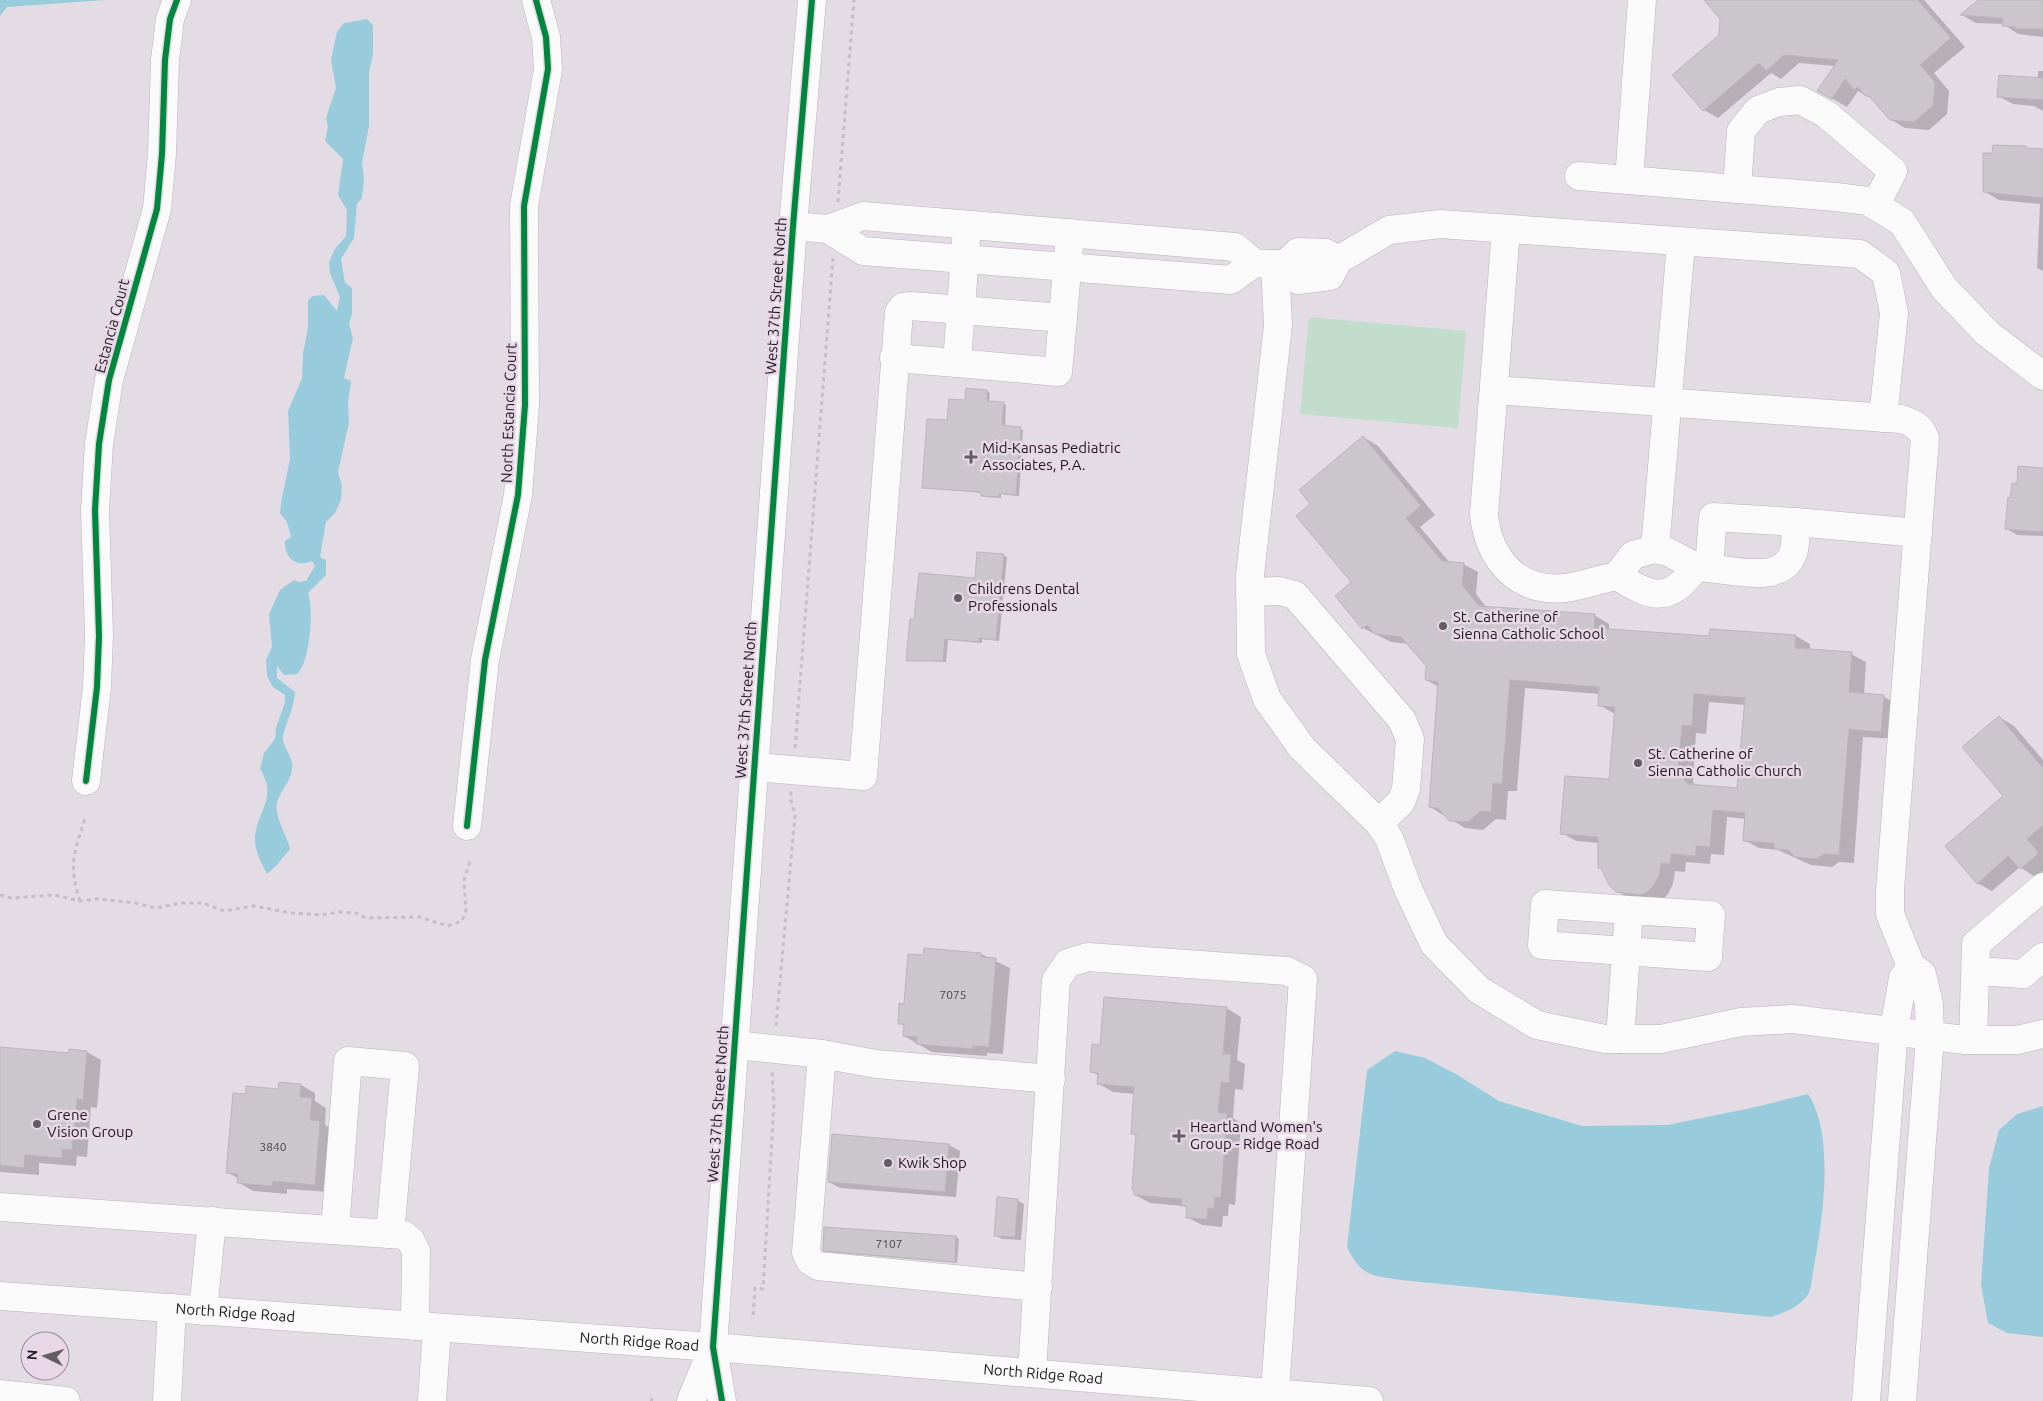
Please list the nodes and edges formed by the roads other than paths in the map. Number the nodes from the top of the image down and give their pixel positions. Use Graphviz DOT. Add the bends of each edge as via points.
graph roads {
  1 [pos="177,0"];
  2 [pos="536,0"];
  3 [pos="812,0"];
  4 [pos="1642,0"];
  5 [pos="1579,176"];
  6 [pos="1629,180"];
  7 [pos="1737,189"];
  8 [pos="1875,206"];
  9 [pos="967,225"];
  10 [pos="793,226"];
  11 [pos="1506,229"];
  12 [pos="833,230"];
  13 [pos="1070,233"];
  14 [pos="1151,240"];
  15 [pos="1681,242"];
  16 [pos="965,258"];
  17 [pos="1271,264"];
  18 [pos="1067,268"];
  19 [pos="1150,274"];
  20 [pos="961,310"];
  21 [pos="1063,318"];
  22 [pos="894,358"];
  23 [pos="957,363"];
  24 [pos="2043,376"];
  25 [pos="1494,390"];
  26 [pos="1667,403"];
  27 [pos="1883,418"];
  28 [pos="1796,522"];
  29 [pos="1918,533"];
  30 [pos="1654,549"];
  31 [pos="1703,567"];
  32 [pos="1617,576"];
  33 [pos="1250,592"];
  34 [pos="754,767"];
  35 [pos="86,781"];
  36 [pos="1379,823"];
  37 [pos="467,826"];
  38 [pos="2043,887"];
  39 [pos="1629,910"];
  40 [pos="1626,952"];
  41 [pos="2043,958"];
  42 [pos="1911,966"];
  43 [pos="1976,971"];
  44 [pos="1894,1030"];
  45 [pos="2043,1034"];
  46 [pos="1930,1036"];
  47 [pos="1620,1039"];
  48 [pos="1974,1040"];
  49 [pos="735,1045"];
  50 [pos="822,1054"];
  51 [pos="1051,1079"];
  52 [pos="0,1207"];
  53 [pos="212,1221"];
  54 [pos="334,1230"];
  55 [pos="390,1234"];
  56 [pos="1038,1287"];
  57 [pos="0,1296"];
  58 [pos="172,1308"];
  59 [pos="204,1311"];
  60 [pos="426,1327"];
  61 [pos="713,1347"];
  62 [pos="1032,1373"];
  63 [pos="1275,1393"];
  64 [pos="0,1394"];
  65 [pos="66,1401"];
  66 [pos="167,1401"];
  67 [pos="432,1401"];
  68 [pos="690,1401"];
  69 [pos="722,1401"];
  70 [pos="1369,1401"];
  71 [pos="1866,1401"];
  72 [pos="1902,1401"];
  1 -- 35 [label="street, Estancia Court" via="170,19 165,60 157,209 109,380 99,444 96,520 99,636 97,687"];
  2 -- 37 [label="street, North Estancia Court" via="546,37 548,69 524,206 524,405 518,495 484,660"];
  3 -- 10 [label="street, West 37th Street North"];
  4 -- 6 [label="street"];
  5 -- 6 [label="street"];
  6 -- 7 [label="street"];
  7 -- 8 [label="street" via="1836,197 1868,201"];
  7 -- 8 [label="street" via="1741,131 1758,110 1779,102 1800,100 1826,114 1893,171"];
  8 -- 24 [label="street" via="1902,222 1944,288 1987,333"];
  9 -- 12 [label="street" via="863,216"];
  9 -- 13 [label="street"];
  9 -- 16 [label="street"];
  10 -- 12 [label="street"];
  10 -- 34 [label="street, West 37th Street North"];
  11 -- 15 [label="street"];
  11 -- 17 [label="street" via="1440,224 1389,230 1338,260 1326,253 1298,252"];
  11 -- 25 [label="street"];
  12 -- 16 [label="street" via="863,251"];
  13 -- 14 [label="street"];
  13 -- 18 [label="street"];
  14 -- 17 [label="street" via="1234,247"];
  14 -- 19 [label="street"];
  15 -- 26 [label="street"];
  15 -- 27 [label="street" via="1860,254 1886,273 1894,313"];
  16 -- 18 [label="street"];
  16 -- 20 [label="street"];
  17 -- 19 [label="street" via="1231,280"];
  17 -- 33 [label="street" via="1278,325"];
  18 -- 19 [label="street"];
  18 -- 21 [label="street"];
  20 -- 21 [label="street"];
  20 -- 22 [label="street" via="903,307 898,318"];
  20 -- 23 [label="street"];
  21 -- 23 [label="street" via="1058,372"];
  22 -- 23 [label="street"];
  22 -- 34 [label="street" via="862,776"];
  25 -- 26 [label="street"];
  25 -- 32 [label="street" via="1484,516 1486,536 1494,555 1509,571 1532,584 1549,588 1564,588"];
  26 -- 27 [label="street"];
  26 -- 30 [label="street"];
  27 -- 29 [label="street" via="1912,422 1921,429 1925,438"];
  28 -- 29 [label="street"];
  28 -- 31 [label="street" via="1794,551 1782,568 1768,574"];
  28 -- 31 [label="street" via="1713,517"];
  29 -- 42 [label="street" via="1890,890 1890,914"];
  30 -- 31 [label="street"];
  30 -- 32 [label="street" via="1634,556"];
  31 -- 32 [label="street" via="1676,590 1656,595 1643,592"];
  33 -- 36 [label="street" via="1251,654 1267,699 1302,748"];
  33 -- 36 [label="street" via="1295,594 1402,720 1410,739 1406,789 1401,802"];
  34 -- 49 [label="street, West 37th Street North"];
  36 -- 47 [label="street" via="1389,838 1408,890 1434,944 1479,990 1537,1025"];
  38 -- 43 [label="street" via="1976,944"];
  39 -- 40 [label="street"];
  39 -- 40 [label="street" via="1711,915 1708,957"];
  39 -- 40 [label="street" via="1545,904 1542,945"];
  40 -- 47 [label="street"];
  41 -- 43 [label="street" via="2023,974"];
  42 -- 44 [label="street" via="1903,978"];
  42 -- 46 [label="street" via="1922,974 1929,1004"];
  43 -- 48 [label="street"];
  44 -- 46 [label="street"];
  44 -- 47 [label="street" via="1793,1019 1741,1022 1661,1039"];
  44 -- 71 [label="street"];
  45 -- 48 [label="street" via="2017,1040"];
  46 -- 48 [label="street"];
  46 -- 72 [label="street"];
  49 -- 50 [label="street"];
  49 -- 61 [label="street, West 37th Street North"];
  50 -- 51 [label="street" via="876,1064"];
  50 -- 56 [label="street" via="806,1252 810,1261 818,1266"];
  51 -- 56 [label="street"];
  51 -- 63 [label="street" via="1056,980 1068,963 1088,957 1250,968 1288,971 1303,979"];
  52 -- 53 [label="street"];
  53 -- 54 [label="street"];
  53 -- 59 [label="street"];
  54 -- 55 [label="street"];
  54 -- 55 [label="street" via="348,1061 404,1066"];
  55 -- 60 [label="street" via="404,1235 416,1251"];
  56 -- 62 [label="street"];
  57 -- 58 [label="street, North Ridge Road"];
  58 -- 59 [label="street, North Ridge Road"];
  58 -- 66 [label="street"];
  59 -- 60 [label="street, North Ridge Road"];
  60 -- 61 [label="street, North Ridge Road"];
  60 -- 67 [label="street"];
  61 -- 62 [label="street, North Ridge Road"];
  61 -- 68 [label="street, West 37th Street North"];
  61 -- 69 [label="street, West 37th Street North"];
  62 -- 63 [label="street, North Ridge Road"];
  63 -- 70 [label="street, North Ridge Road"];
  64 -- 65 [label="street"];
}
